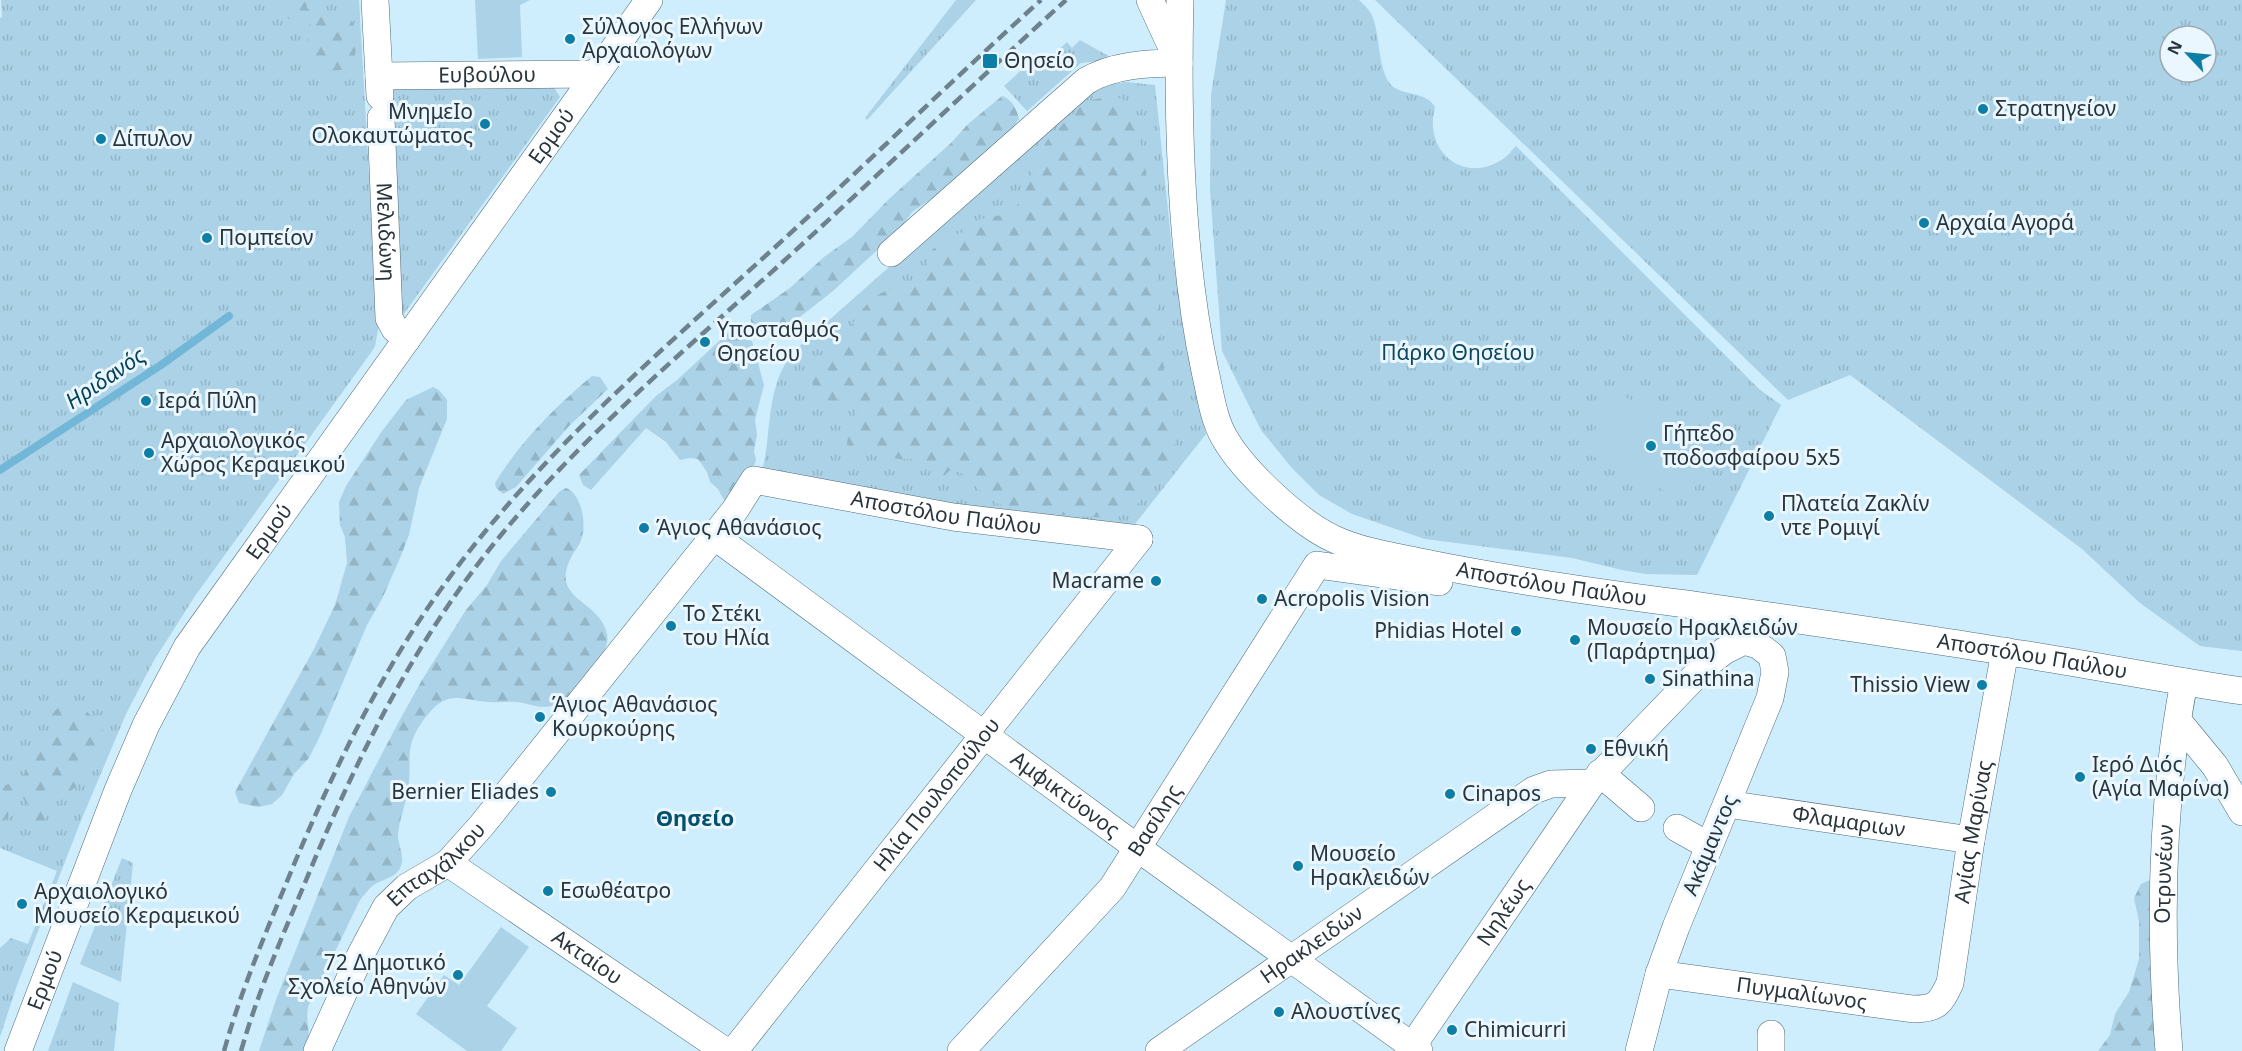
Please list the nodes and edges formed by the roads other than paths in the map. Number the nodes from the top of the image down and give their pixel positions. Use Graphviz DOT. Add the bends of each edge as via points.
graph roads {
  1 [pos="375,0"];
  2 [pos="649,0"];
  3 [pos="1150,0"];
  4 [pos="1180,0"];
  5 [pos="1179,63"];
  6 [pos="596,74"];
  7 [pos="380,97"];
  8 [pos="891,253"];
  9 [pos="407,339"];
  10 [pos="754,480"];
  11 [pos="714,536"];
  12 [pos="1139,539"];
  13 [pos="1317,565"];
  14 [pos="1751,643"];
  15 [pos="2004,657"];
  16 [pos="2242,691"];
  17 [pos="2181,700"];
  18 [pos="984,735"];
  19 [pos="1596,778"];
  20 [pos="1727,804"];
  21 [pos="1641,808"];
  22 [pos="2242,812"];
  23 [pos="1677,828"];
  24 [pos="1971,840"];
  25 [pos="1709,846"];
  26 [pos="1138,849"];
  27 [pos="448,863"];
  28 [pos="1290,958"];
  29 [pos="1659,974"];
  30 [pos="1942,1000"];
  31 [pos="326,1047"];
  32 [pos="1413,1050"];
  33 [pos="18,1051"];
  34 [pos="725,1051"];
  35 [pos="734,1051"];
  36 [pos="961,1051"];
  37 [pos="1159,1051"];
  38 [pos="1639,1051"];
  39 [pos="2169,1051"];
  1 -- 7 [label="street, Μελιδώνη"];
  2 -- 6 [label="street, Ερμού"];
  3 -- 5 [label="street"];
  4 -- 5 [label="street"];
  5 -- 8 [label="street" via="1149,63 1107,71 1086,81"];
  5 -- 15 [label="street, Αποστόλου Παύλου" via="1190,278 1211,396 1223,436 1256,477 1317,530 1373,552 1551,585"];
  6 -- 7 [label="street, Ευβούλου"];
  6 -- 9 [label="street, Ερμού"];
  7 -- 9 [label="street, Μελιδώνη" via="389,318"];
  9 -- 33 [label="street, Ερμού" via="178,663 118,790"];
  10 -- 11 [label="street, Επταχάλκου"];
  10 -- 12 [label="street, Αποστόλου Παύλου" via="953,517"];
  11 -- 18 [label="street, Αμφικτύονος"];
  11 -- 27 [label="street, Επταχάλκου"];
  12 -- 18 [label="street, Ηλία Πουλοπούλου"];
  13 -- 14 [label="street, Αποστόλου Παύλου" via="1717,621"];
  13 -- 26 [label="street, Βασίλης"];
  14 -- 15 [label="street, Αποστόλου Παύλου" via="1777,632 1792,631"];
  14 -- 19 [label="street" via="1724,651 1705,666"];
  14 -- 20 [label="street, Ακάμαντος" via="1772,656 1775,672 1770,698"];
  15 -- 17 [label="street, Αποστόλου Παύλου"];
  15 -- 24 [label="street, Αγίας Μαρίνας"];
  16 -- 17 [label="street, Αποστόλου Παύλου"];
  17 -- 22 [label="street"];
  17 -- 39 [label="street, Οτρυνέων" via="2169,794 2164,890"];
  18 -- 26 [label="street, Αμφικτύονος"];
  18 -- 35 [label="street, Ηλία Πουλοπούλου"];
  19 -- 21 [label="street"];
  19 -- 28 [label="street, Ηρακλειδών" via="1534,790"];
  19 -- 32 [label="street, Νηλέως"];
  20 -- 24 [label="street, Φλαμαριων"];
  20 -- 25 [label="street, Ακάμαντος"];
  23 -- 25 [label="street"];
  24 -- 30 [label="street, Αγίας Μαρίνας" via="1950,983"];
  25 -- 29 [label="street, Ακάμαντος"];
  26 -- 28 [label="street, Αμφικτύονος"];
  26 -- 36 [label="street, Βασίλης" via="1112,888"];
  27 -- 31 [label="street, Επταχάλκου" via="407,887 386,907 361,954"];
  27 -- 34 [label="street, Ακταίου"];
  28 -- 32 [label="street, Αμφικτύονος"];
  28 -- 37 [label="street, Ηρακλειδών"];
  29 -- 30 [label="street, Πυγμαλίωνος" via="1913,1009 1930,1009"];
  29 -- 38 [label="street, Ακάμαντος"];
}
